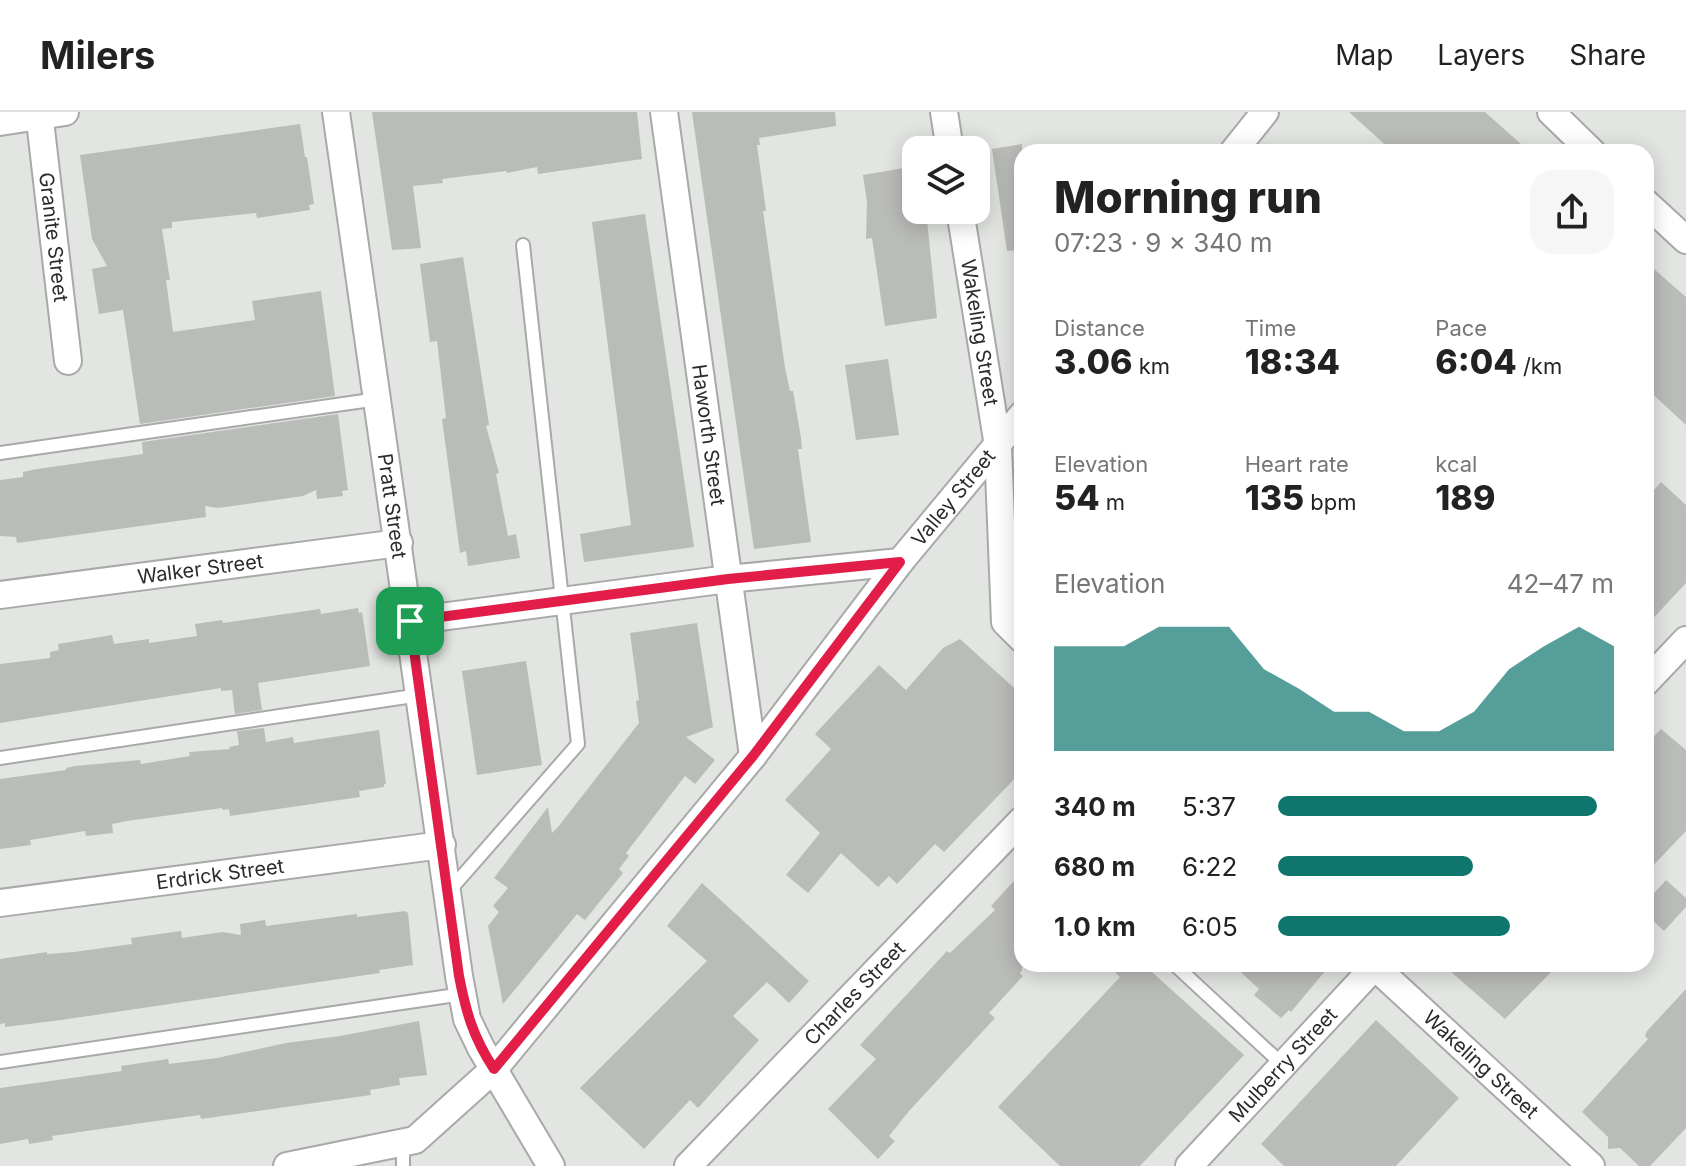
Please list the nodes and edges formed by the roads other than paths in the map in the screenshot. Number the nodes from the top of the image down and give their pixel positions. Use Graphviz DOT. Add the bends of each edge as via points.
graph roads {
  1 [pos="336,112"];
  2 [pos="664,112"];
  3 [pos="944,112"];
  4 [pos="1265,112"];
  5 [pos="1551,112"];
  6 [pos="48,113"];
  7 [pos="0,122"];
  8 [pos="948,136"];
  9 [pos="1239,144"];
  10 [pos="1584,144"];
  11 [pos="1654,210"];
  12 [pos="962,224"];
  13 [pos="1686,240"];
  14 [pos="523,245"];
  15 [pos="68,361"];
  16 [pos="378,399"];
  17 [pos="1014,425"];
  18 [pos="998,446"];
  19 [pos="0,453"];
  20 [pos="399,543"];
  21 [pos="900,562"];
  22 [pos="728,579"];
  23 [pos="0,595"];
  24 [pos="563,601"];
  25 [pos="410,621"];
  26 [pos="1014,631"];
  27 [pos="1686,640"];
  28 [pos="1654,674"];
  29 [pos="420,695"];
  30 [pos="753,756"];
  31 [pos="0,758"];
  32 [pos="1014,828"];
  33 [pos="442,845"];
  34 [pos="448,892"];
  35 [pos="0,903"];
  36 [pos="1183,972"];
  37 [pos="1368,972"];
  38 [pos="1382,972"];
  39 [pos="463,994"];
  40 [pos="0,1062"];
  41 [pos="1283,1065"];
  42 [pos="494,1069"];
  43 [pos="403,1154"];
  44 [pos="287,1166"];
  45 [pos="551,1166"];
  46 [pos="688,1166"];
  47 [pos="1189,1166"];
  48 [pos="1591,1166"];
  1 -- 16 [label="street, Pratt Street"];
  2 -- 22 [label="street, Haworth Street"];
  3 -- 8 [label="street"];
  4 -- 9 [label="street"];
  5 -- 10 [label="street"];
  6 -- 7 [label="street"];
  6 -- 15 [label="street, Granite Street"];
  11 -- 13 [label="street"];
  12 -- 18 [label="street, Wakeling Street"];
  14 -- 24 [label="lane"];
  16 -- 19 [label="lane"];
  16 -- 20 [label="street, Pratt Street"];
  17 -- 18 [label="street, Valley Street"];
  18 -- 21 [label="street, Valley Street"];
  18 -- 26 [label="street, Wakeling Street" via="1005,622"];
  20 -- 23 [label="street, Walker Street"];
  20 -- 25 [label="street, Pratt Street"];
  21 -- 22 [label="street"];
  21 -- 30 [label="street, Valley Street"];
  22 -- 24 [label="street"];
  22 -- 30 [label="street, Haworth Street"];
  24 -- 25 [label="street"];
  24 -- 34 [label="lane" via="578,744"];
  25 -- 29 [label="street, Pratt Street"];
  27 -- 28 [label="street"];
  29 -- 31 [label="lane"];
  29 -- 33 [label="street, Pratt Street"];
  30 -- 42 [label="street, Valley Street"];
  32 -- 46 [label="street, Charles Street"];
  33 -- 34 [label="street, Pratt Street"];
  33 -- 35 [label="street, Erdrick Street"];
  34 -- 39 [label="street, Pratt Street"];
  36 -- 41 [label="lane"];
  37 -- 41 [label="street, Mulberry Street"];
  38 -- 48 [label="street, Wakeling Street"];
  39 -- 40 [label="lane"];
  39 -- 42 [label="street, Pratt Street" via="467,1019"];
  41 -- 47 [label="street, Mulberry Street"];
  42 -- 43 [label="street, Valley Street"];
  42 -- 45 [label="street, Pratt Street"];
  43 -- 44 [label="street, Valley Street"];
}
